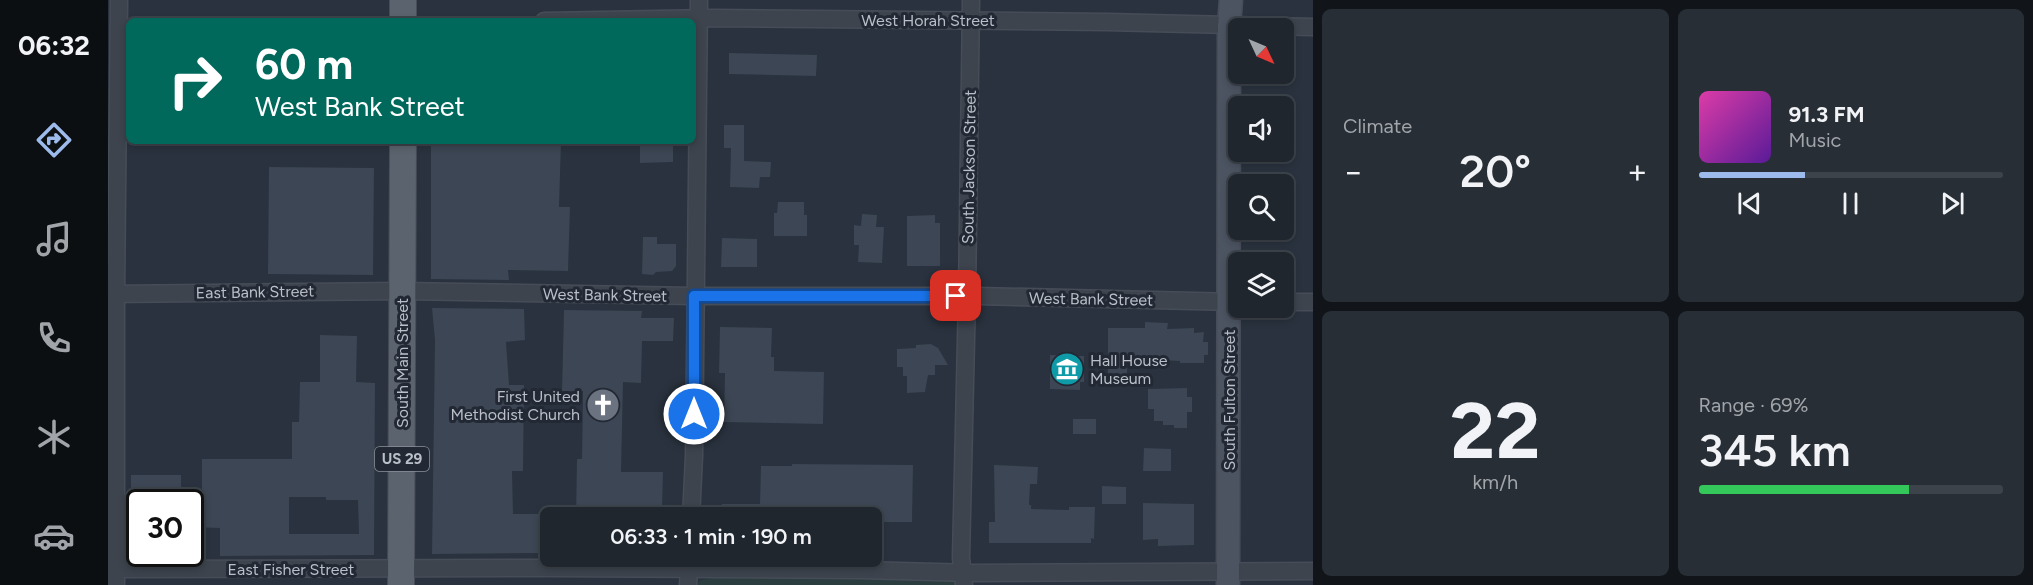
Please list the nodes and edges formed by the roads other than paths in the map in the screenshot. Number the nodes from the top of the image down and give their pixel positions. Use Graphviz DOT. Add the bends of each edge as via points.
graph roads {
  1 [pos="119,0"];
  2 [pos="403,0"];
  3 [pos="699,0"];
  4 [pos="971,0"];
  5 [pos="1231,0"];
  6 [pos="402,18"];
  7 [pos="698,18"];
  8 [pos="1230,18"];
  9 [pos="970,21"];
  10 [pos="119,25"];
  11 [pos="1228,26"];
  12 [pos="1294,27"];
  13 [pos="1313,27"];
  14 [pos="1230,84"];
  15 [pos="403,144"];
  16 [pos="1233,252"];
  17 [pos="402,291"];
  18 [pos="112,294"];
  19 [pos="694,296"];
  20 [pos="968,296"];
  21 [pos="1228,302"];
  22 [pos="1294,302"];
  23 [pos="1313,302"];
  24 [pos="1234,318"];
  25 [pos="691,507"];
  26 [pos="689,570"];
  27 [pos="1313,571"];
  28 [pos="113,574"];
  29 [pos="401,577"];
  30 [pos="1228,578"];
  31 [pos="963,579"];
  1 -- 10 [label="street"];
  2 -- 6 [label="main road"];
  3 -- 7 [label="street"];
  4 -- 9 [label="street, South Jackson Street"];
  5 -- 8 [label="street, South Fulton Street"];
  7 -- 9 [label="street, West Horah Street"];
  7 -- 19 [label="street"];
  9 -- 11 [label="street, West Horah Street"];
  9 -- 20 [label="street, South Jackson Street"];
  10 -- 18 [label="street"];
  12 -- 13 [label="street, West Horah Street"];
  14 -- 16 [label="street, South Fulton Street"];
  15 -- 17 [label="main road, South Main Street / US 29"];
  17 -- 18 [label="street, East Bank Street"];
  17 -- 19 [label="street, West Bank Street"];
  17 -- 29 [label="main road, South Main Street / US 29"];
  18 -- 28 [label="street"];
  19 -- 20 [label="street, West Bank Street"];
  19 -- 25 [label="street"];
  20 -- 21 [label="street, West Bank Street"];
  20 -- 31 [label="street, South Jackson Street"];
  22 -- 23 [label="street"];
  24 -- 30 [label="street, South Fulton Street"];
  26 -- 29 [label="street, East Fisher Street" via="551,568"];
  26 -- 31 [label="street, East Fisher Street"];
  27 -- 30 [label="street, East Fisher Street"];
  28 -- 29 [label="street, East Fisher Street"];
  30 -- 31 [label="street, East Fisher Street"];
}
